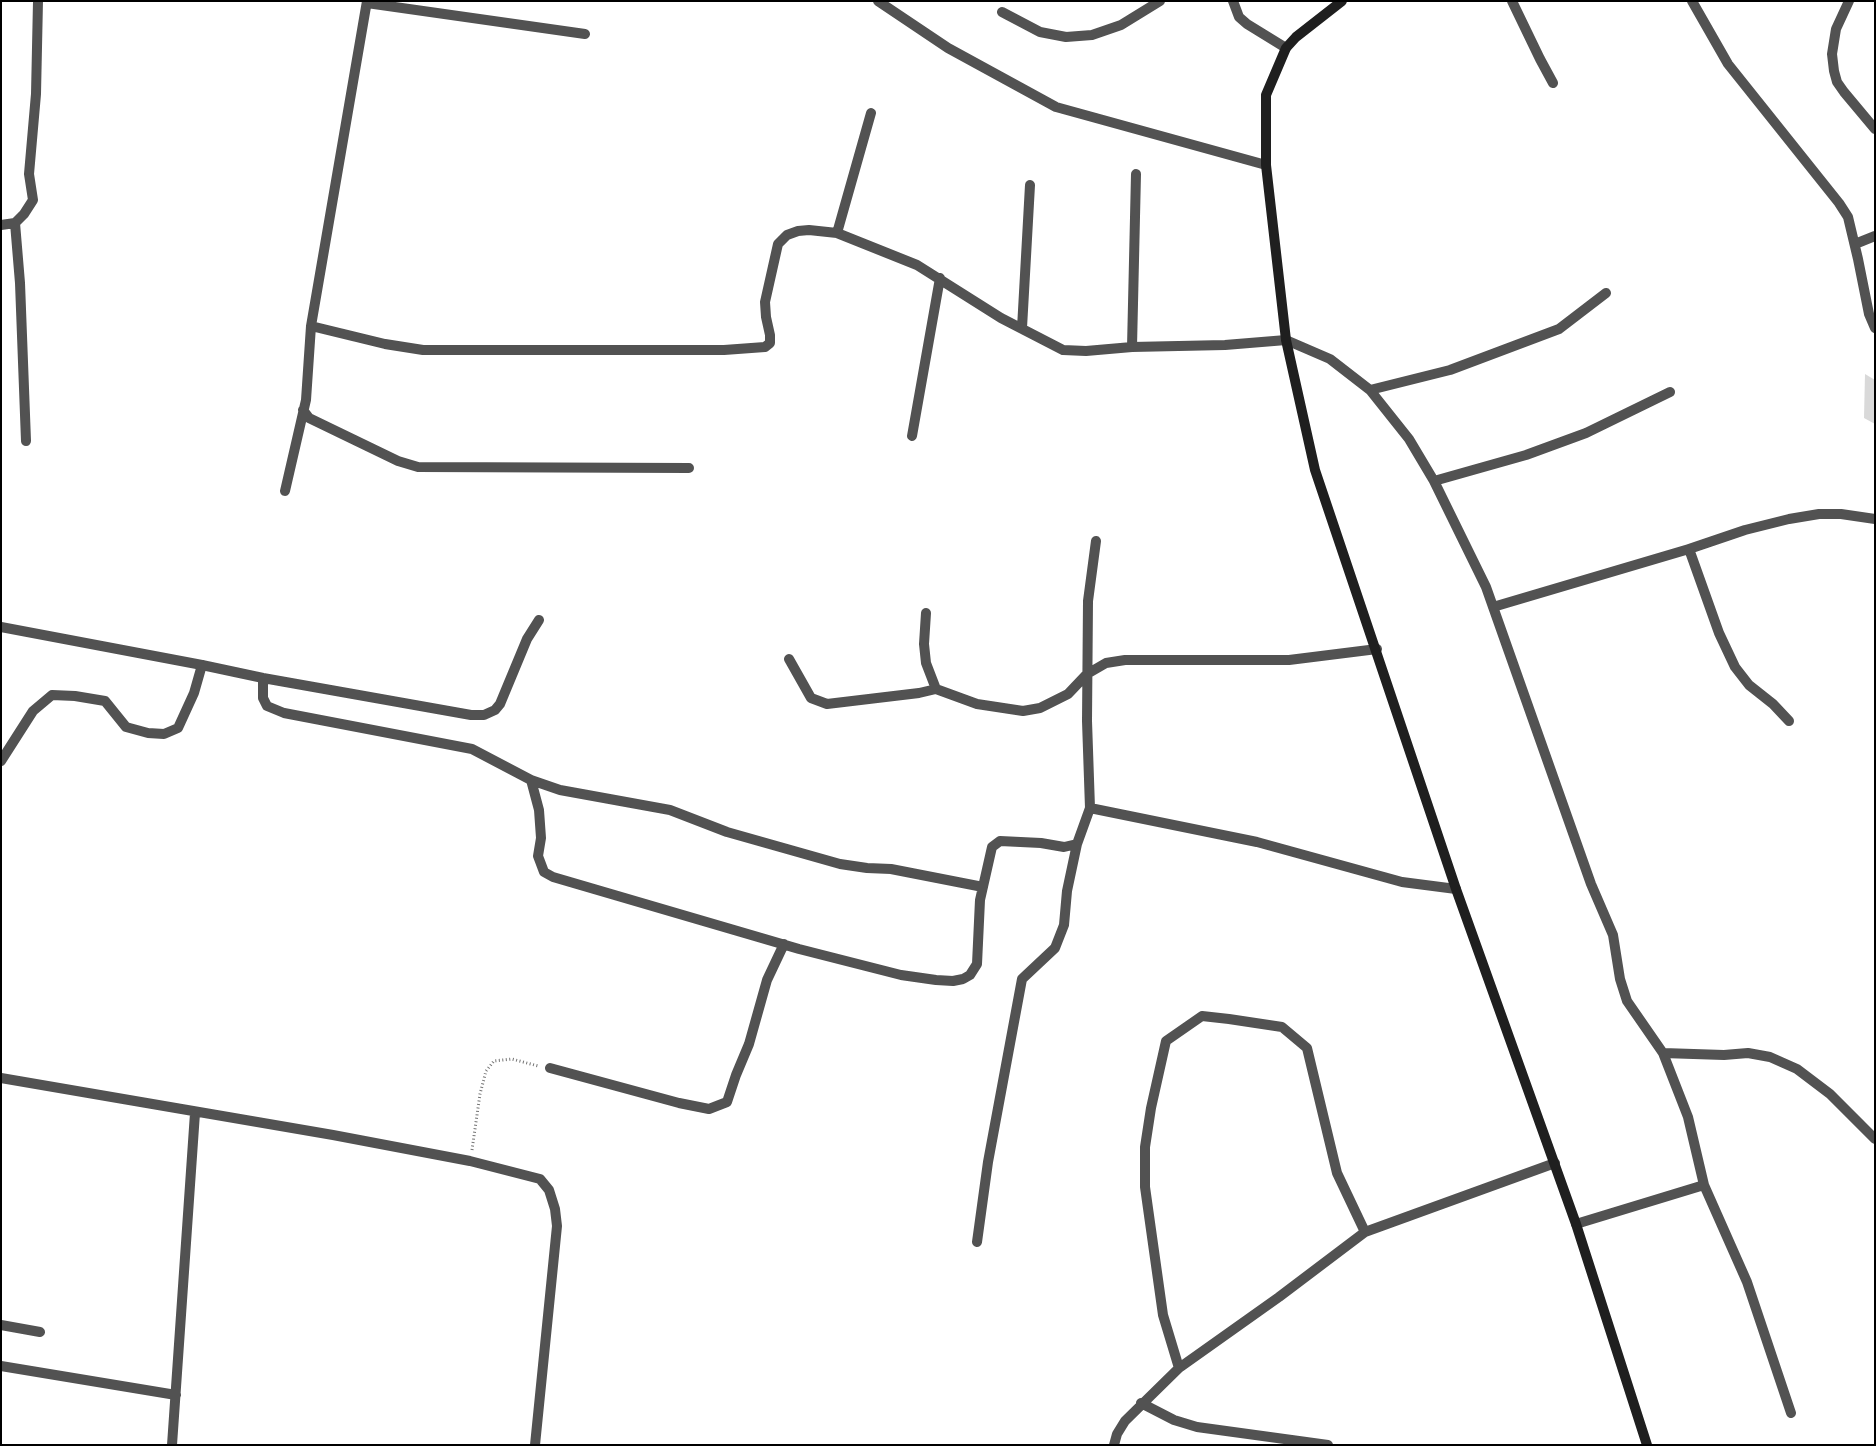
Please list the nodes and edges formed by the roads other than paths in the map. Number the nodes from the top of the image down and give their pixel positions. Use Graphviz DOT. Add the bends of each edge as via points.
graph roads {
  1 [pos="38,1"];
  2 [pos="878,1"];
  3 [pos="1160,1"];
  4 [pos="1233,1"];
  5 [pos="1342,1"];
  6 [pos="1512,1"];
  7 [pos="1692,1"];
  8 [pos="1849,1"];
  9 [pos="367,2"];
  10 [pos="1002,12"];
  11 [pos="585,34"];
  12 [pos="1286,48"];
  13 [pos="1553,83"];
  14 [pos="871,113"];
  15 [pos="1875,129"];
  16 [pos="1266,165"];
  17 [pos="1136,174"];
  18 [pos="1030,185"];
  19 [pos="15,223"];
  20 [pos="1,225"];
  21 [pos="837,233"];
  22 [pos="1875,236"];
  23 [pos="1855,244"];
  24 [pos="940,278"];
  25 [pos="1606,293"];
  26 [pos="311,326"];
  27 [pos="1022,328"];
  28 [pos="1875,328"];
  29 [pos="1286,340"];
  30 [pos="1132,347"];
  31 [pos="1370,390"];
  32 [pos="1670,392"];
  33 [pos="303,410"];
  34 [pos="912,436"];
  35 [pos="26,441"];
  36 [pos="689,468"];
  37 [pos="1434,481"];
  38 [pos="285,492"];
  39 [pos="1875,519"];
  40 [pos="1096,542"];
  41 [pos="1689,550"];
  42 [pos="1493,607"];
  43 [pos="926,613"];
  44 [pos="539,620"];
  45 [pos="1,628"];
  46 [pos="1377,649"];
  47 [pos="789,659"];
  48 [pos="202,665"];
  49 [pos="1087,674"];
  50 [pos="263,678"];
  51 [pos="936,688"];
  52 [pos="1789,721"];
  53 [pos="1,761"];
  54 [pos="531,780"];
  55 [pos="1090,808"];
  56 [pos="1077,844"];
  57 [pos="983,887"];
  58 [pos="1456,889"];
  59 [pos="784,944"];
  60 [pos="1663,1053"];
  61 [pos="550,1068"];
  62 [pos="1,1078"];
  63 [pos="195,1112"];
  64 [pos="1875,1139"];
  65 [pos="1555,1163"];
  66 [pos="1704,1185"];
  67 [pos="1576,1224"];
  68 [pos="1365,1232"];
  69 [pos="977,1242"];
  70 [pos="1,1325"];
  71 [pos="40,1332"];
  72 [pos="1,1366"];
  73 [pos="1179,1368"];
  74 [pos="176,1395"];
  75 [pos="1141,1404"];
  76 [pos="1791,1413"];
  77 [pos="172,1445"];
  78 [pos="535,1445"];
  79 [pos="1114,1445"];
  80 [pos="1328,1445"];
  81 [pos="1647,1445"];
  1 -- 19 [label="street" via="36,94 29,174 33,200"];
  2 -- 16 [label="street" via="948,48 1056,107"];
  3 -- 10 [label="street" via="1121,25 1092,35 1040,32"];
  4 -- 12 [label="street" via="1239,17"];
  5 -- 12 [label="street"];
  6 -- 13 [label="street"];
  7 -- 23 [label="street" via="1728,64 1839,203 1848,218"];
  8 -- 15 [label="street" via="1836,29 1832,54 1834,70 1837,82"];
  9 -- 11 [label="street"];
  9 -- 26 [label="street"];
  12 -- 16 [label="street" via="1266,96"];
  14 -- 21 [label="street"];
  16 -- 29 [label="street"];
  17 -- 30 [label="street"];
  18 -- 27 [label="street"];
  19 -- 20 [label="street"];
  19 -- 35 [label="street"];
  21 -- 24 [label="street"];
  21 -- 26 [label="street" via="798,231 787,235 778,244 765,302 770,343 765,347 724,350 423,350"];
  22 -- 23 [label="street"];
  23 -- 28 [label="street" via="1869,314"];
  24 -- 27 [label="street"];
  24 -- 34 [label="street"];
  25 -- 31 [label="street" via="1559,329 1450,370"];
  26 -- 33 [label="street"];
  27 -- 30 [label="street" via="1063,350 1086,352"];
  29 -- 30 [label="street"];
  29 -- 31 [label="street" via="1330,359"];
  29 -- 46 [label="street" via="1315,470"];
  31 -- 37 [label="street" via="1409,439"];
  32 -- 37 [label="street" via="1586,433 1526,455"];
  33 -- 36 [label="street" via="309,418 398,461 418,467"];
  33 -- 38 [label="street"];
  37 -- 42 [label="street"];
  39 -- 41 [label="street" via="1819,514 1789,519 1745,530"];
  40 -- 49 [label="street" via="1088,600"];
  41 -- 42 [label="street"];
  41 -- 52 [label="street" via="1719,634 1735,667 1749,686"];
  42 -- 60 [label="street" via="1591,884 1613,935 1626,1001"];
  43 -- 51 [label="street" via="926,663"];
  44 -- 50 [label="street" via="527,639 500,704 484,715 471,716"];
  45 -- 48 [label="street"];
  46 -- 49 [label="street" via="1289,660 1125,660 1106,663"];
  46 -- 58 [label="street"];
  47 -- 51 [label="street" via="811,698 827,704"];
  48 -- 50 [label="street"];
  48 -- 53 [label="street" via="178,728 164,734 148,733 126,727 104,701 52,695 33,711"];
  49 -- 51 [label="street" via="1068,694 1040,708 1023,711 977,704"];
  49 -- 55 [label="street"];
  50 -- 54 [label="street" via="263,698 267,706 284,713 472,749"];
  54 -- 57 [label="street" via="560,790 670,810 727,832 840,864 891,869"];
  54 -- 59 [label="street" via="539,810 541,838 538,856 544,872"];
  55 -- 56 [label="street"];
  55 -- 58 [label="street" via="1257,842 1402,882"];
  56 -- 57 [label="street" via="1064,847 1000,841 992,847"];
  56 -- 69 [label="street" via="1064,925 1055,948 1022,979 988,1162"];
  57 -- 59 [label="street" via="977,964 963,979 936,980 901,975"];
  58 -- 65 [label="street"];
  59 -- 61 [label="street" via="767,980 749,1044 727,1102 708,1109"];
  60 -- 64 [label="street" via="1748,1053 1770,1057 1797,1070 1830,1094"];
  60 -- 66 [label="street" via="1688,1117"];
  62 -- 63 [label="street"];
  63 -- 74 [label="street"];
  63 -- 78 [label="street" via="470,1161 540,1179 549,1190 556,1209 557,1226"];
  65 -- 67 [label="street"];
  65 -- 68 [label="street"];
  66 -- 67 [label="street"];
  66 -- 76 [label="street" via="1747,1282"];
  67 -- 81 [label="street"];
  68 -- 73 [label="street"];
  68 -- 73 [label="street" via="1337,1173 1307,1048 1282,1027 1202,1016 1166,1041 1145,1147 1145,1187 1163,1315"];
  70 -- 71 [label="street"];
  72 -- 74 [label="street"];
  73 -- 75 [label="street"];
  74 -- 77 [label="street"];
  75 -- 79 [label="street" via="1125,1421"];
  75 -- 80 [label="street" via="1197,1427"];
}
